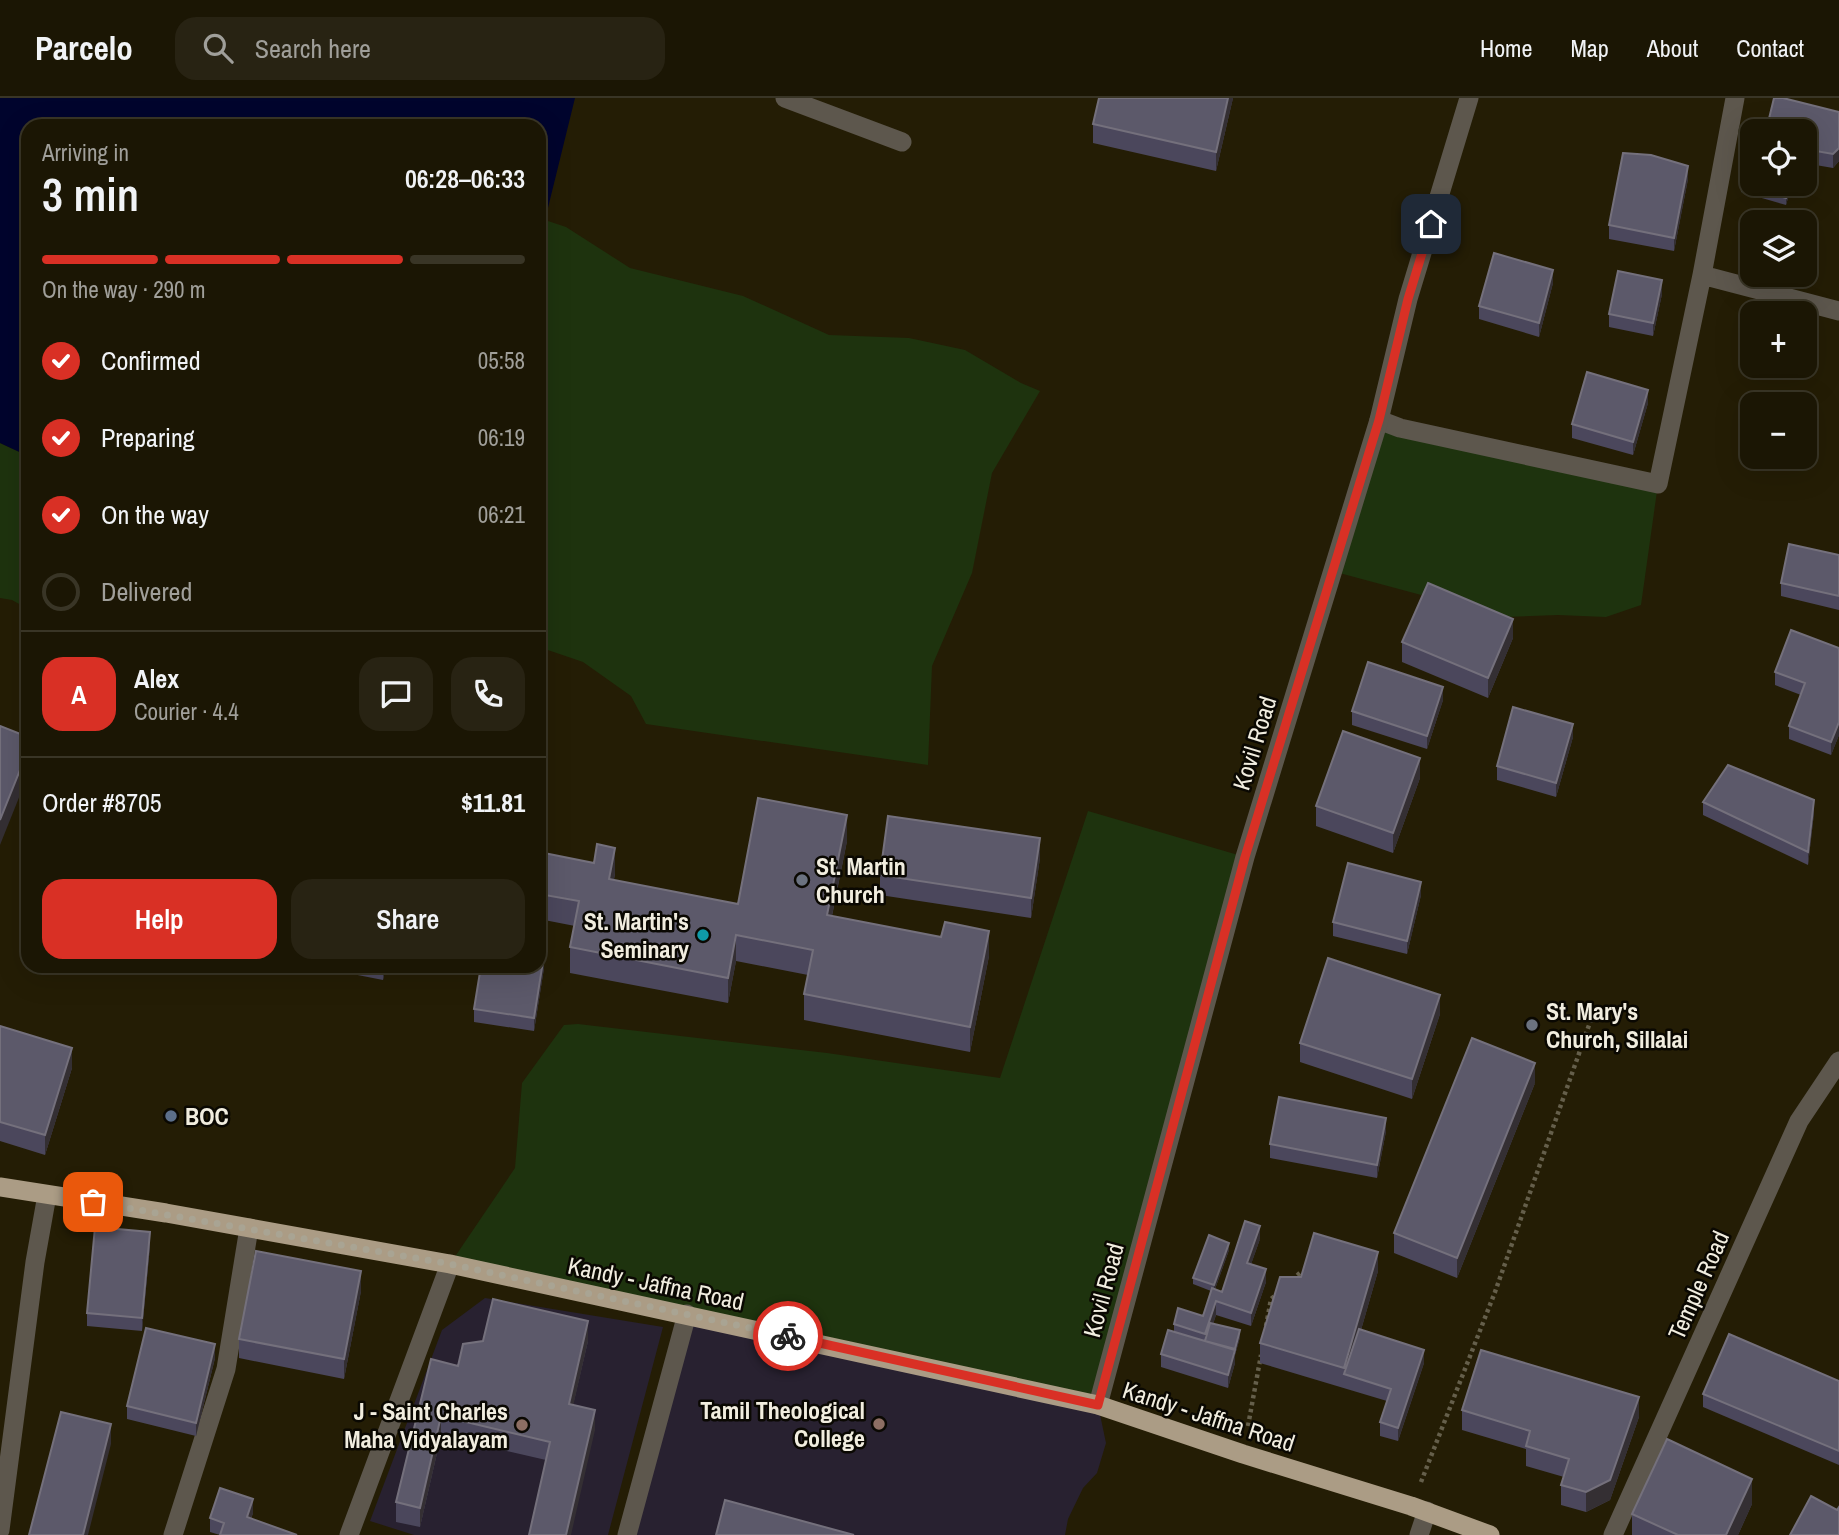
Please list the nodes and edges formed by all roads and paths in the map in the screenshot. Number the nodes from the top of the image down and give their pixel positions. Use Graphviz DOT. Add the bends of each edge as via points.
graph roads {
  1 [pos="785,98"];
  2 [pos="1469,98"];
  3 [pos="1735,98"];
  4 [pos="902,142"];
  5 [pos="1702,275"];
  6 [pos="1839,311"];
  7 [pos="1379,420"];
  8 [pos="1594,1011"];
  9 [pos="1839,1061"];
  10 [pos="0,1188"];
  11 [pos="47,1195"];
  12 [pos="249,1228"];
  13 [pos="450,1264"];
  14 [pos="1302,1271"];
  15 [pos="687,1314"];
  16 [pos="1264,1338"];
  17 [pos="1262,1350"];
  18 [pos="1098,1405"];
  19 [pos="1243,1454"];
  20 [pos="1419,1509"];
  21 [pos="0,1530"];
  22 [pos="173,1535"];
  23 [pos="349,1535"];
  24 [pos="627,1535"];
  25 [pos="1419,1535"];
  26 [pos="1490,1535"];
  27 [pos="1613,1535"];
  1 -- 4 [label="street"];
  2 -- 7 [label="street, Kovil Road" via="1408,299"];
  3 -- 5 [label="street"];
  5 -- 6 [label="street"];
  5 -- 7 [label="street" via="1658,484"];
  7 -- 18 [label="street, Kovil Road" via="1245,857"];
  8 -- 20 [label="path"];
  9 -- 27 [label="street, Temple Road" via="1799,1121"];
  10 -- 11 [label="highway, Kandy - Jaffna Road"];
  11 -- 12 [label="highway, Kandy - Jaffna Road"];
  11 -- 21 [label="street"];
  12 -- 13 [label="highway, Kandy - Jaffna Road"];
  12 -- 22 [label="street" via="226,1369"];
  13 -- 15 [label="highway, Kandy - Jaffna Road"];
  13 -- 23 [label="street"];
  14 -- 16 [label="path" via="1271,1299"];
  15 -- 18 [label="highway, Kandy - Jaffna Road"];
  15 -- 24 [label="street"];
  17 -- 19 [label="path"];
  18 -- 19 [label="highway, Kandy - Jaffna Road"];
  19 -- 20 [label="highway, Kandy - Jaffna Road"];
  20 -- 25 [label="street"];
  20 -- 26 [label="highway, Kandy - Jaffna Road"];
}
